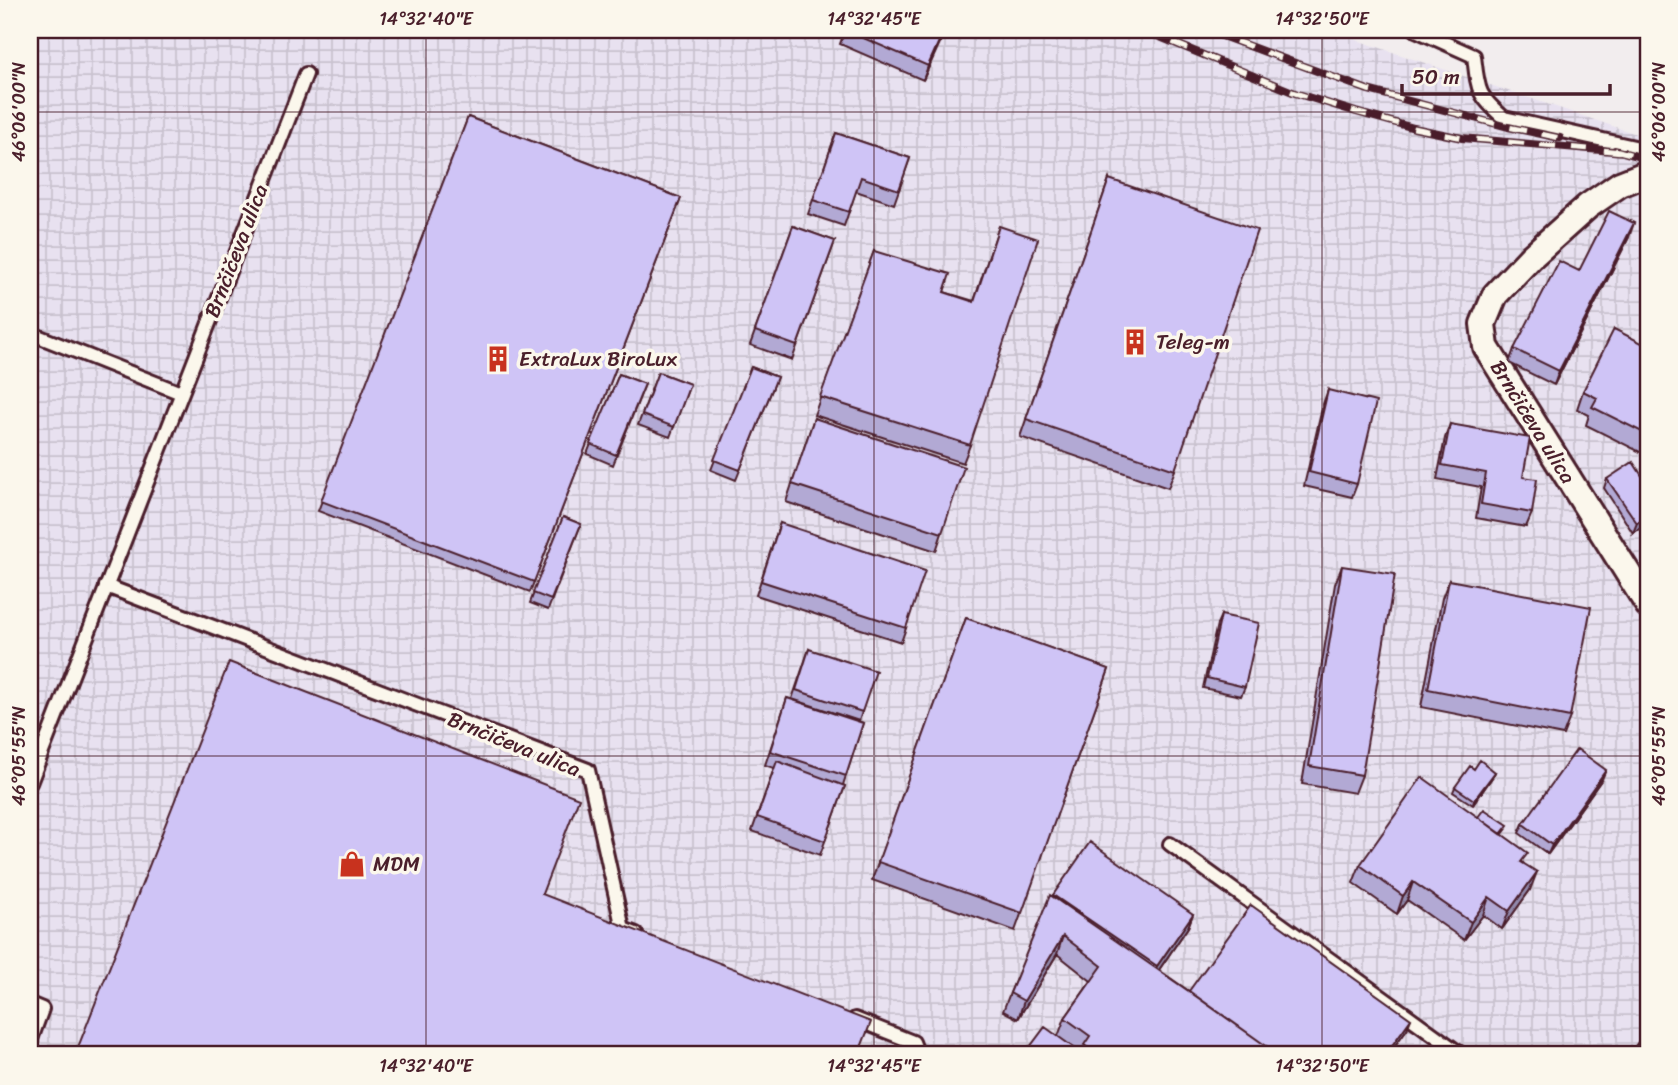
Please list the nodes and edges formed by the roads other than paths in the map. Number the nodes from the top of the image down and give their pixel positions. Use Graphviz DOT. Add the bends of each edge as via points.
graph roads {
  1 [pos="1416,30"];
  2 [pos="306,74"];
  3 [pos="1648,150"];
  4 [pos="1648,173"];
  5 [pos="30,333"];
  6 [pos="181,393"];
  7 [pos="106,586"];
  8 [pos="1648,604"];
  9 [pos="30,783"];
  10 [pos="1170,844"];
  11 [pos="649,939"];
  12 [pos="30,1004"];
  13 [pos="837,1013"];
  14 [pos="30,1042"];
  15 [pos="918,1055"];
  16 [pos="1462,1055"];
  1 -- 3 [label="lane" via="1474,56 1477,86 1486,103 1504,118"];
  2 -- 6 [label="lane, Brnčičeva ulica"];
  4 -- 8 [label="street, Brnčičeva ulica" via="1620,184 1550,240 1495,295 1483,324 1486,347"];
  5 -- 6 [label="lane"];
  6 -- 7 [label="lane, Brnčičeva ulica"];
  7 -- 9 [label="lane, Brnčičeva ulica"];
  7 -- 11 [label="lane, Brnčičeva ulica" via="588,770 623,929"];
  10 -- 16 [label="lane"];
  12 -- 14 [label="lane" via="42,1009"];
  13 -- 15 [label="lane" via="913,1042"];
}
